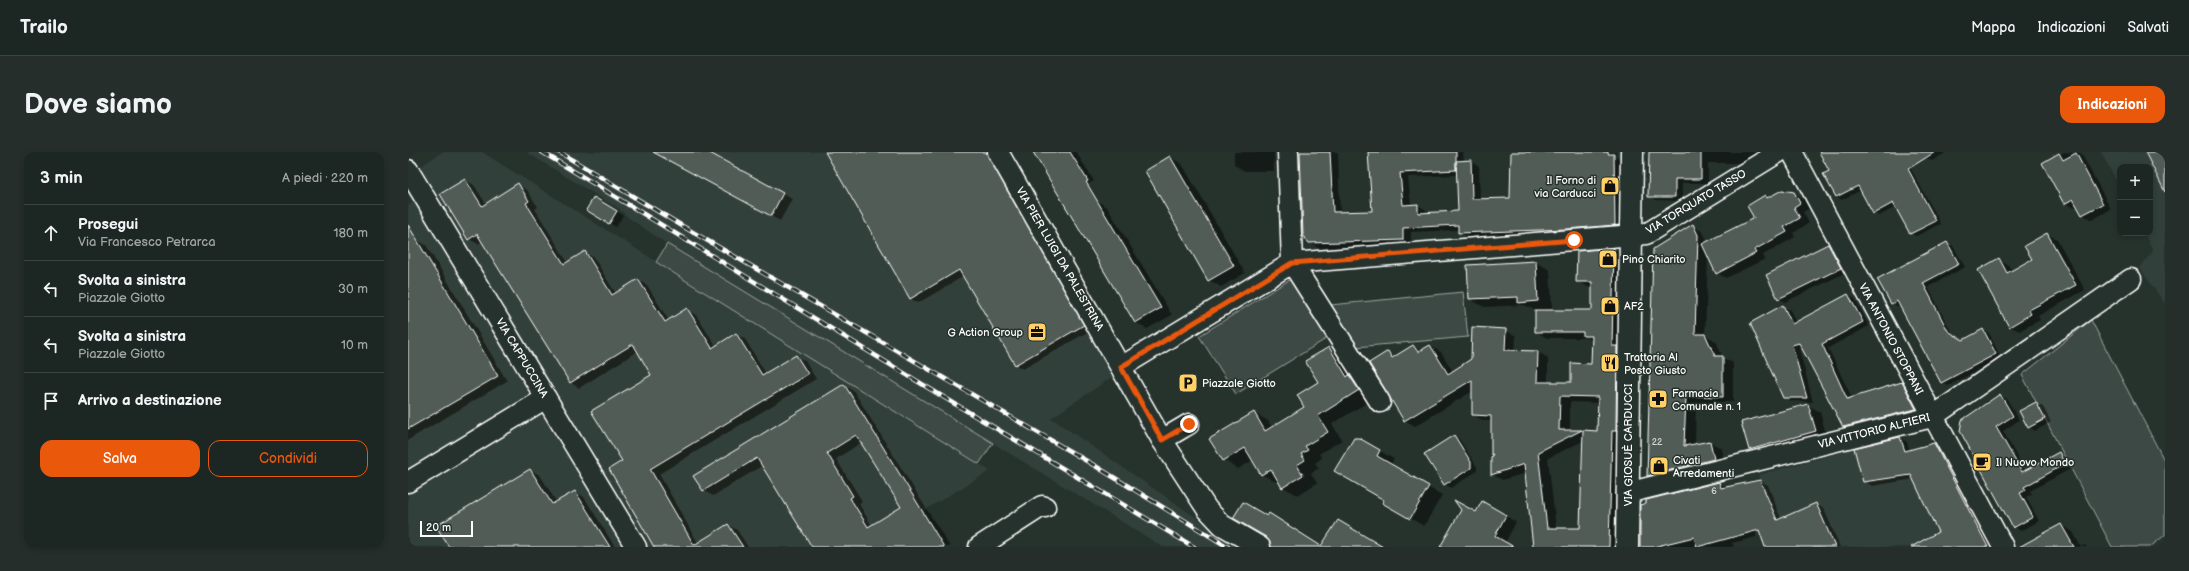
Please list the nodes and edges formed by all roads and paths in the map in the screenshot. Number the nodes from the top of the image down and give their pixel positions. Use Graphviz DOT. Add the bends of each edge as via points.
graph roads {
  1 [pos="998,152"];
  2 [pos="1288,152"];
  3 [pos="1632,152"];
  4 [pos="1779,152"];
  5 [pos="1792,152"];
  6 [pos="408,170"];
  7 [pos="1631,235"];
  8 [pos="1292,263"];
  9 [pos="2131,279"];
  10 [pos="1121,367"];
  11 [pos="546,398"];
  12 [pos="1380,402"];
  13 [pos="1932,417"];
  14 [pos="1189,424"];
  15 [pos="1162,440"];
  16 [pos="408,482"];
  17 [pos="1627,493"];
  18 [pos="1045,507"];
  19 [pos="636,547"];
  20 [pos="979,547"];
  21 [pos="1260,547"];
  22 [pos="1627,547"];
  23 [pos="2004,547"];
  1 -- 10 [label="street, VIA PIER LUIGI DA PALESTRINA"];
  2 -- 8 [label="street"];
  3 -- 7 [label="street, VIA GIOSUÈ CARDUCCI"];
  4 -- 7 [label="street, VIA TORQUATO TASSO" via="1646,234"];
  5 -- 13 [label="street, VIA ANTONIO STOPPANI"];
  6 -- 11 [label="street, VIA CAPPUCCINA"];
  7 -- 8 [label="street, VIA TORQUATO TASSO"];
  7 -- 17 [label="street, VIA GIOSUÈ CARDUCCI"];
  8 -- 10 [label="street"];
  8 -- 12 [label="street"];
  9 -- 13 [label="street, VIA VITTORIO ALFIERI"];
  10 -- 15 [label="street"];
  11 -- 16 [label="street"];
  11 -- 19 [label="street, VIA CAPPUCCINA"];
  13 -- 17 [label="street, VIA VITTORIO ALFIERI"];
  13 -- 23 [label="street, VIA ANTONIO STOPPANI"];
  14 -- 15 [label="street"];
  15 -- 21 [label="street" via="1207,509 1222,525"];
  17 -- 22 [label="street, VIA GIOSUÈ CARDUCCI"];
  18 -- 20 [label="street" via="1042,506"];
}
